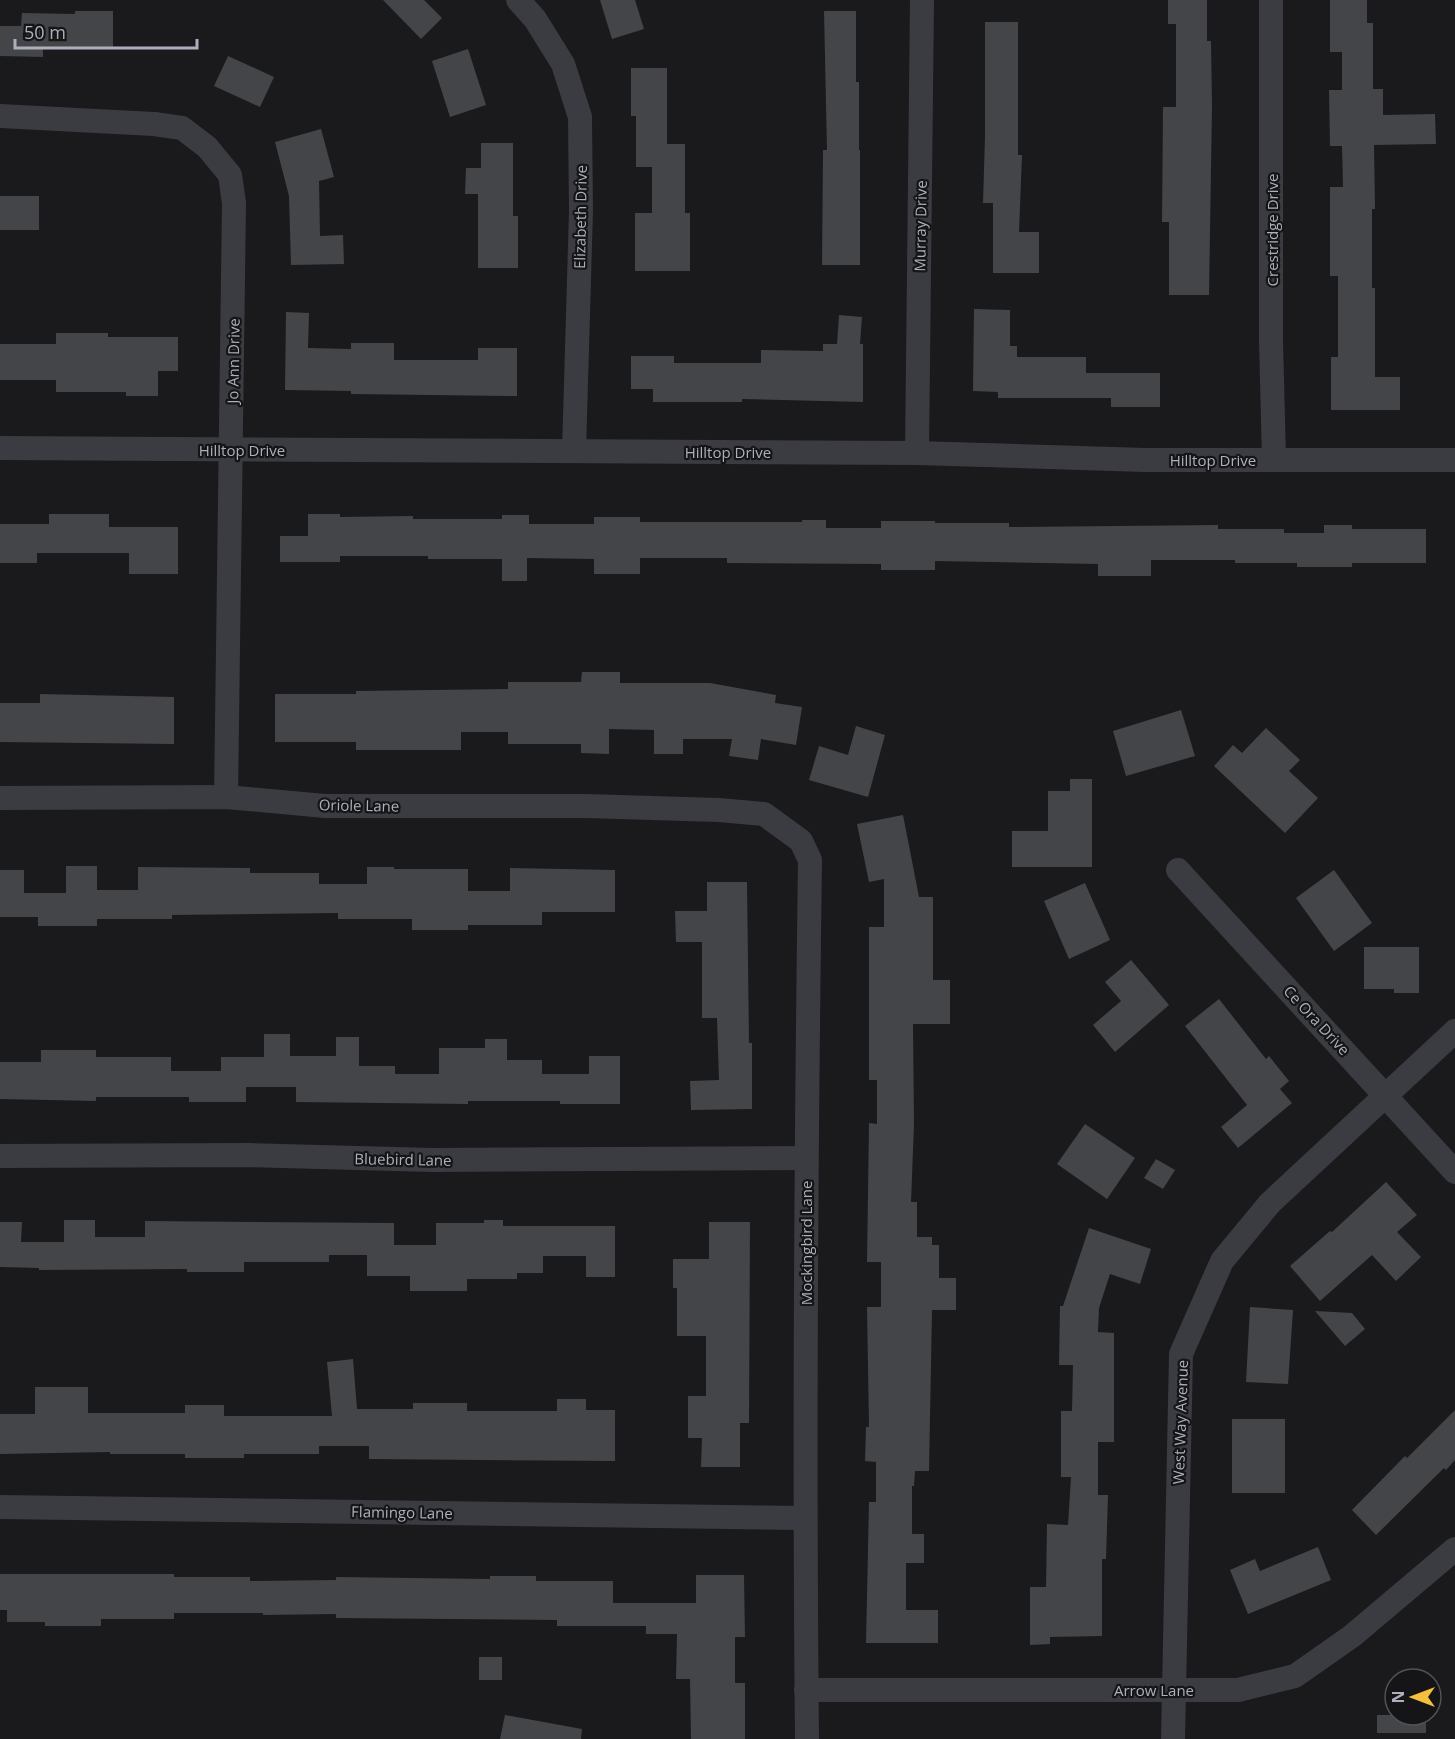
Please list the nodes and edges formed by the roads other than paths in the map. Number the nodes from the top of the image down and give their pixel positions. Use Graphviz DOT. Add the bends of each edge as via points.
graph roads {
  1 [pos="518,0"];
  2 [pos="922,0"];
  3 [pos="1271,0"];
  4 [pos="0,116"];
  5 [pos="0,448"];
  6 [pos="232,450"];
  7 [pos="574,451"];
  8 [pos="917,453"];
  9 [pos="1274,460"];
  10 [pos="1455,460"];
  11 [pos="226,797"];
  12 [pos="0,798"];
  13 [pos="718,810"];
  14 [pos="1178,870"];
  15 [pos="1455,1031"];
  16 [pos="1386,1095"];
  17 [pos="0,1156"];
  18 [pos="806,1158"];
  19 [pos="1455,1172"];
  20 [pos="0,1506"];
  21 [pos="805,1518"];
  22 [pos="1455,1549"];
  23 [pos="806,1690"];
  24 [pos="1173,1690"];
  25 [pos="807,1739"];
  26 [pos="1173,1739"];
  1 -- 7 [label="street, Elizabeth Drive" via="535,19 562,64 580,117"];
  2 -- 8 [label="street, Murray Drive"];
  3 -- 9 [label="street, Crestridge Drive"];
  4 -- 6 [label="street, Jo Ann Drive" via="182,128 207,147 230,175 234,203"];
  5 -- 6 [label="street, Hilltop Drive"];
  6 -- 7 [label="street, Hilltop Drive"];
  6 -- 11 [label="street, Jo Ann Drive"];
  7 -- 8 [label="street, Hilltop Drive"];
  8 -- 9 [label="street, Hilltop Drive"];
  9 -- 10 [label="street, Hilltop Drive"];
  11 -- 12 [label="street, Oriole Lane"];
  11 -- 13 [label="street, Oriole Lane" via="325,806"];
  13 -- 18 [label="street, Mockingbird Lane" via="764,814 801,841 810,860"];
  14 -- 16 [label="street, Ce Ora Drive"];
  15 -- 16 [label="street, West Way Avenue"];
  16 -- 19 [label="street, Ce Ora Drive"];
  16 -- 24 [label="street, West Way Avenue" via="1270,1203 1222,1261 1181,1354"];
  17 -- 18 [label="street, Bluebird Lane"];
  18 -- 21 [label="street, Mockingbird Lane"];
  20 -- 21 [label="street, Flamingo Lane"];
  21 -- 23 [label="street, Mockingbird Lane"];
  22 -- 24 [label="street, Arrow Lane" via="1352,1636 1295,1676 1238,1690"];
  23 -- 24 [label="street, Arrow Lane"];
  23 -- 25 [label="street, Mockingbird Lane"];
  24 -- 26 [label="street, West Way Avenue"];
}
